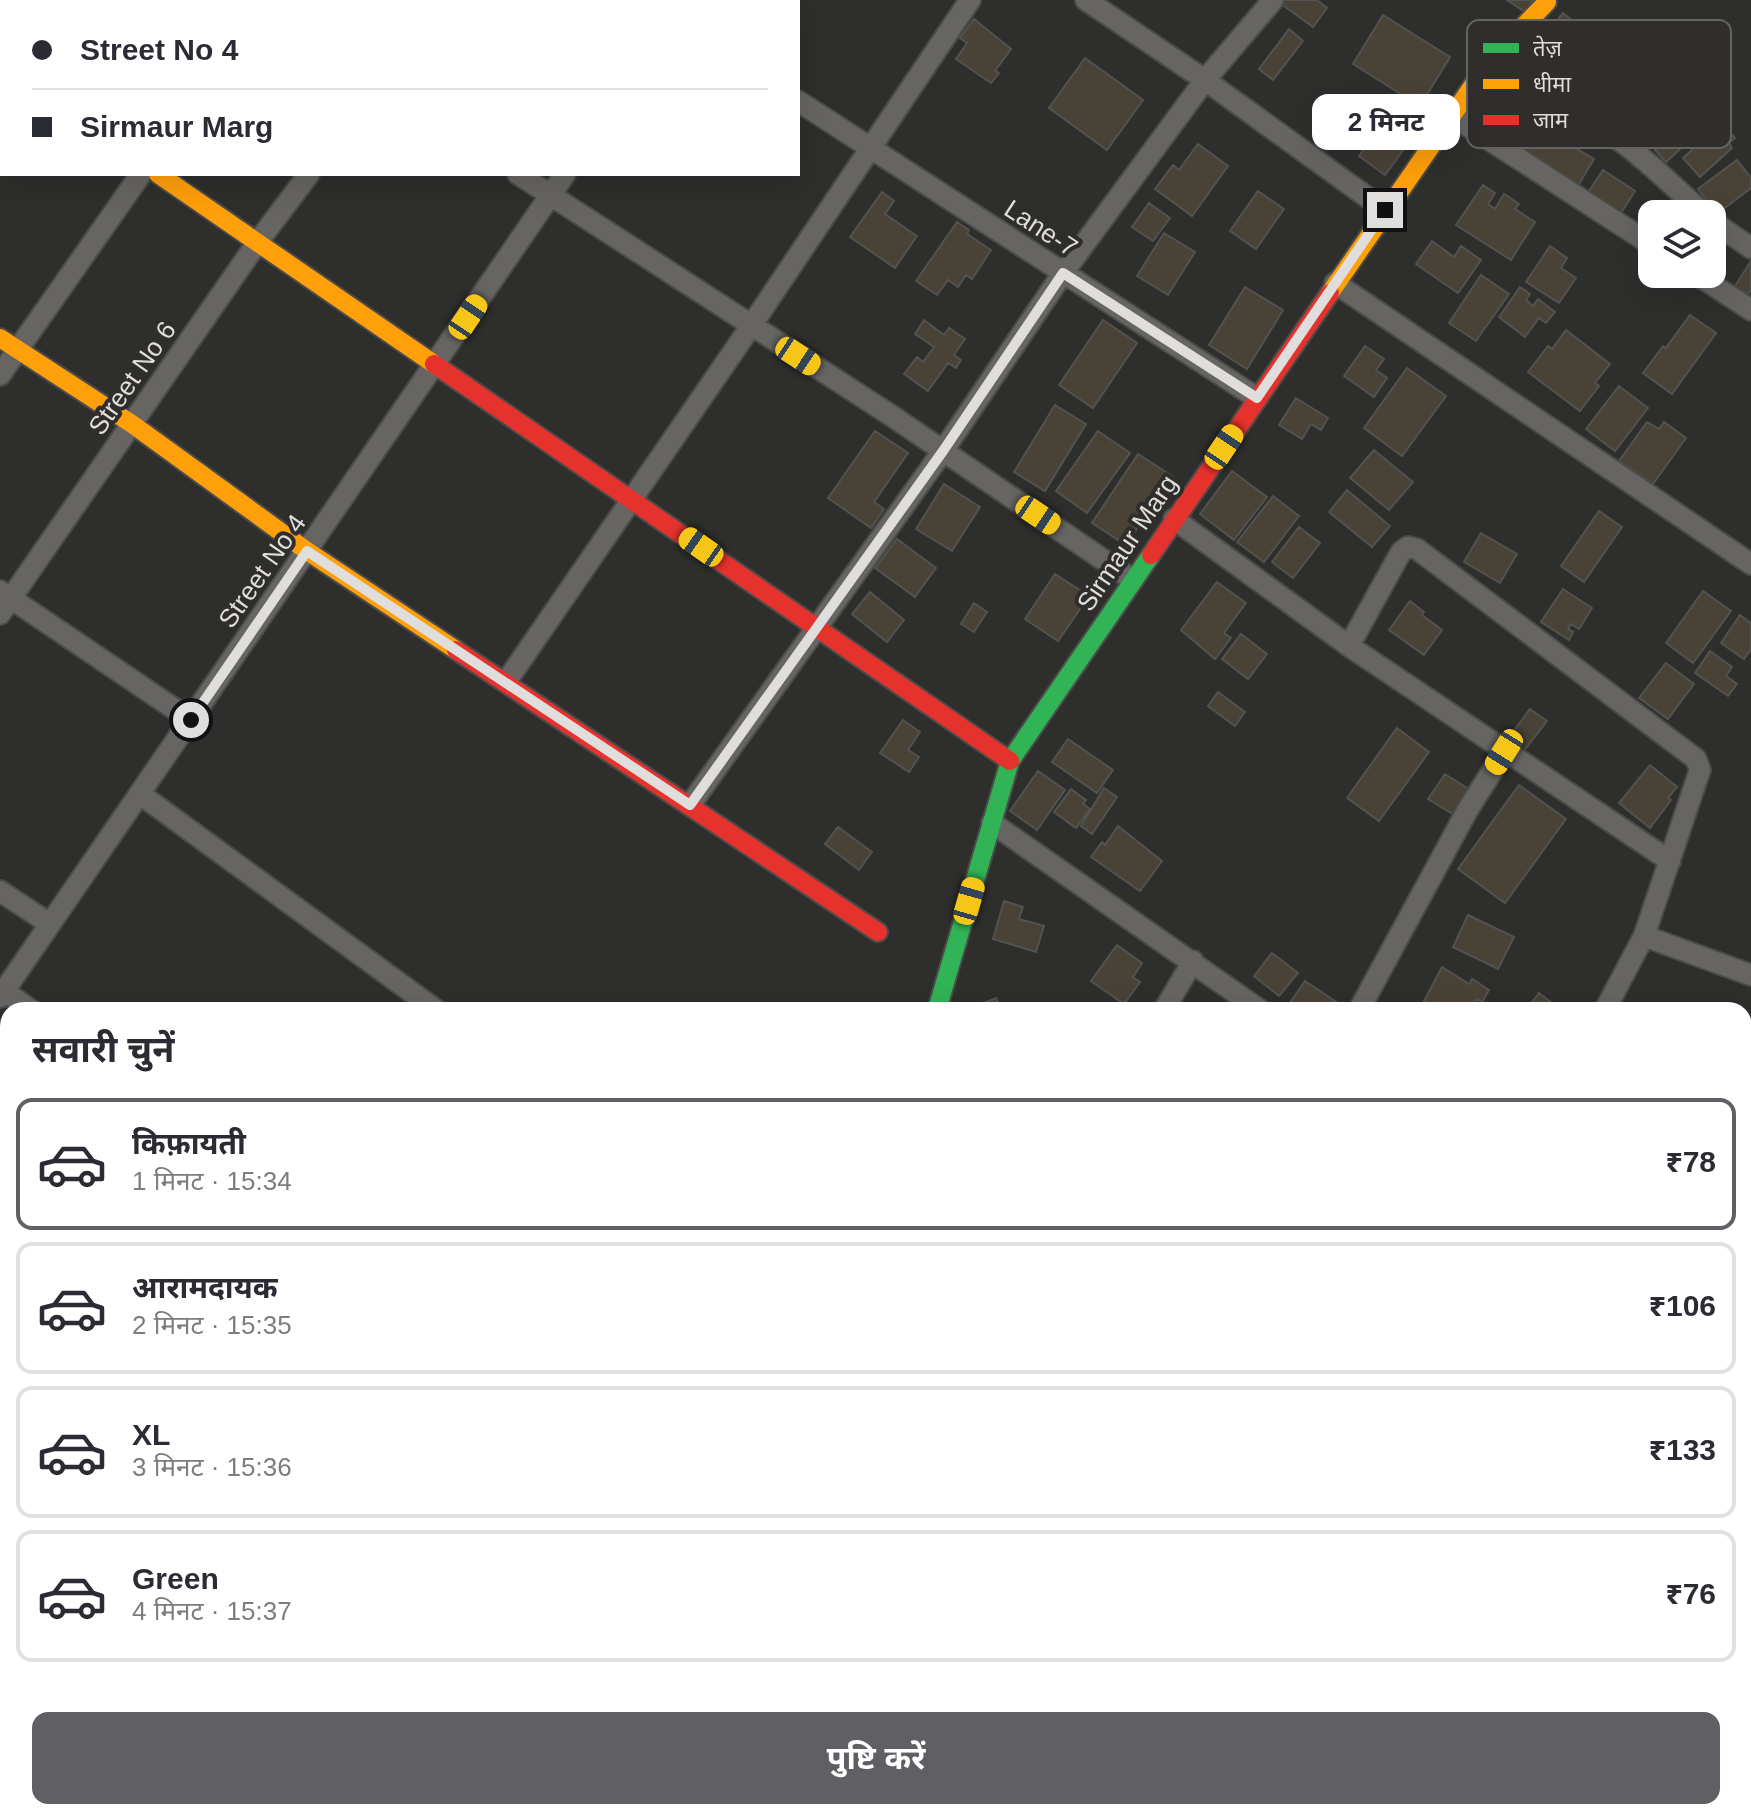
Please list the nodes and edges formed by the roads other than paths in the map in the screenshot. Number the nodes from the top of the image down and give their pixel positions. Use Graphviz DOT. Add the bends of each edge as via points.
graph roads {
  1 [pos="970,0"];
  2 [pos="1086,0"];
  3 [pos="1273,0"];
  4 [pos="1547,2"];
  5 [pos="1530,20"];
  6 [pos="1205,80"];
  7 [pos="1467,93"];
  8 [pos="800,102"];
  9 [pos="1451,115"];
  10 [pos="1467,125"];
  11 [pos="869,148"];
  12 [pos="1502,148"];
  13 [pos="1629,148"];
  14 [pos="140,176"];
  15 [pos="161,176"];
  16 [pos="307,176"];
  17 [pos="521,176"];
  18 [pos="564,176"];
  19 [pos="550,195"];
  20 [pos="1688,200"];
  21 [pos="1385,210"];
  22 [pos="1726,231"];
  23 [pos="1638,236"];
  24 [pos="257,243"];
  25 [pos="1751,248"];
  26 [pos="1063,273"];
  27 [pos="1335,283"];
  28 [pos="1717,288"];
  29 [pos="1751,310"];
  30 [pos="751,326"];
  31 [pos="0,338"];
  32 [pos="18,350"];
  33 [pos="435,366"];
  34 [pos="0,375"];
  35 [pos="1257,398"];
  36 [pos="132,424"];
  37 [pos="943,451"];
  38 [pos="632,498"];
  39 [pos="1174,519"];
  40 [pos="307,551"];
  41 [pos="1751,564"];
  42 [pos="1133,580"];
  43 [pos="4,601"];
  44 [pos="817,628"];
  45 [pos="1349,646"];
  46 [pos="506,682"];
  47 [pos="191,720"];
  48 [pos="1504,752"];
  49 [pos="1010,761"];
  50 [pos="140,794"];
  51 [pos="690,805"];
  52 [pos="992,823"];
  53 [pos="1670,861"];
  54 [pos="0,891"];
  55 [pos="50,924"];
  56 [pos="878,932"];
  57 [pos="1644,936"];
  58 [pos="1193,961"];
  59 [pos="1751,975"];
  60 [pos="2,994"];
  61 [pos="425,1002"];
  62 [pos="939,1002"];
  63 [pos="1169,1002"];
  64 [pos="1249,1002"];
  65 [pos="1363,1002"];
  66 [pos="1609,1002"];
  1 -- 11 [label="street"];
  2 -- 6 [label="street"];
  3 -- 6 [label="street"];
  4 -- 5 [label="street, Sirmaur Marg"];
  6 -- 21 [label="street"];
  6 -- 26 [label="street"];
  7 -- 9 [label="street, Sirmaur Marg"];
  8 -- 11 [label="street, Lane-7"];
  9 -- 10 [label="street"];
  9 -- 21 [label="street, Sirmaur Marg"];
  11 -- 26 [label="street, Lane-7"];
  11 -- 30 [label="street"];
  12 -- 23 [label="street"];
  13 -- 20 [label="street"];
  14 -- 32 [label="street"];
  15 -- 24 [label="street"];
  16 -- 24 [label="street, Street No 6"];
  17 -- 19 [label="street"];
  18 -- 19 [label="street, Street No 4"];
  19 -- 30 [label="street"];
  19 -- 33 [label="street, Street No 4"];
  21 -- 27 [label="street, Sirmaur Marg"];
  22 -- 25 [label="street"];
  24 -- 33 [label="street"];
  24 -- 36 [label="street, Street No 6"];
  26 -- 35 [label="street, Lane-7"];
  26 -- 37 [label="street"];
  27 -- 35 [label="street, Sirmaur Marg"];
  27 -- 41 [label="street"];
  28 -- 29 [label="street"];
  30 -- 37 [label="street"];
  30 -- 38 [label="street"];
  31 -- 32 [label="street"];
  32 -- 34 [label="street"];
  32 -- 36 [label="street"];
  33 -- 38 [label="street"];
  33 -- 40 [label="street, Street No 4"];
  35 -- 39 [label="street, Sirmaur Marg"];
  36 -- 40 [label="street"];
  36 -- 43 [label="street, Street No 6"];
  37 -- 42 [label="street"];
  37 -- 44 [label="street"];
  38 -- 44 [label="street"];
  38 -- 46 [label="street"];
  39 -- 42 [label="street, Sirmaur Marg"];
  39 -- 45 [label="street"];
  40 -- 46 [label="street"];
  40 -- 47 [label="street, Street No 4"];
  42 -- 49 [label="street, Sirmaur Marg"];
  43 -- 47 [label="street"];
  44 -- 49 [label="street"];
  44 -- 51 [label="street"];
  45 -- 48 [label="street"];
  45 -- 53 [label="street" via="1401,552 1417,549 1696,759 1700,770"];
  46 -- 51 [label="street"];
  47 -- 50 [label="street, Street No 4"];
  48 -- 53 [label="street"];
  48 -- 65 [label="street"];
  49 -- 52 [label="street, Sirmaur Marg"];
  50 -- 55 [label="street, Street No 4"];
  50 -- 61 [label="street"];
  51 -- 56 [label="street"];
  52 -- 58 [label="street"];
  52 -- 62 [label="street, Sirmaur Marg"];
  53 -- 57 [label="street"];
  54 -- 55 [label="street"];
  55 -- 60 [label="street, Street No 4"];
  57 -- 59 [label="street"];
  57 -- 66 [label="street"];
  58 -- 63 [label="street"];
  58 -- 64 [label="street"];
}
